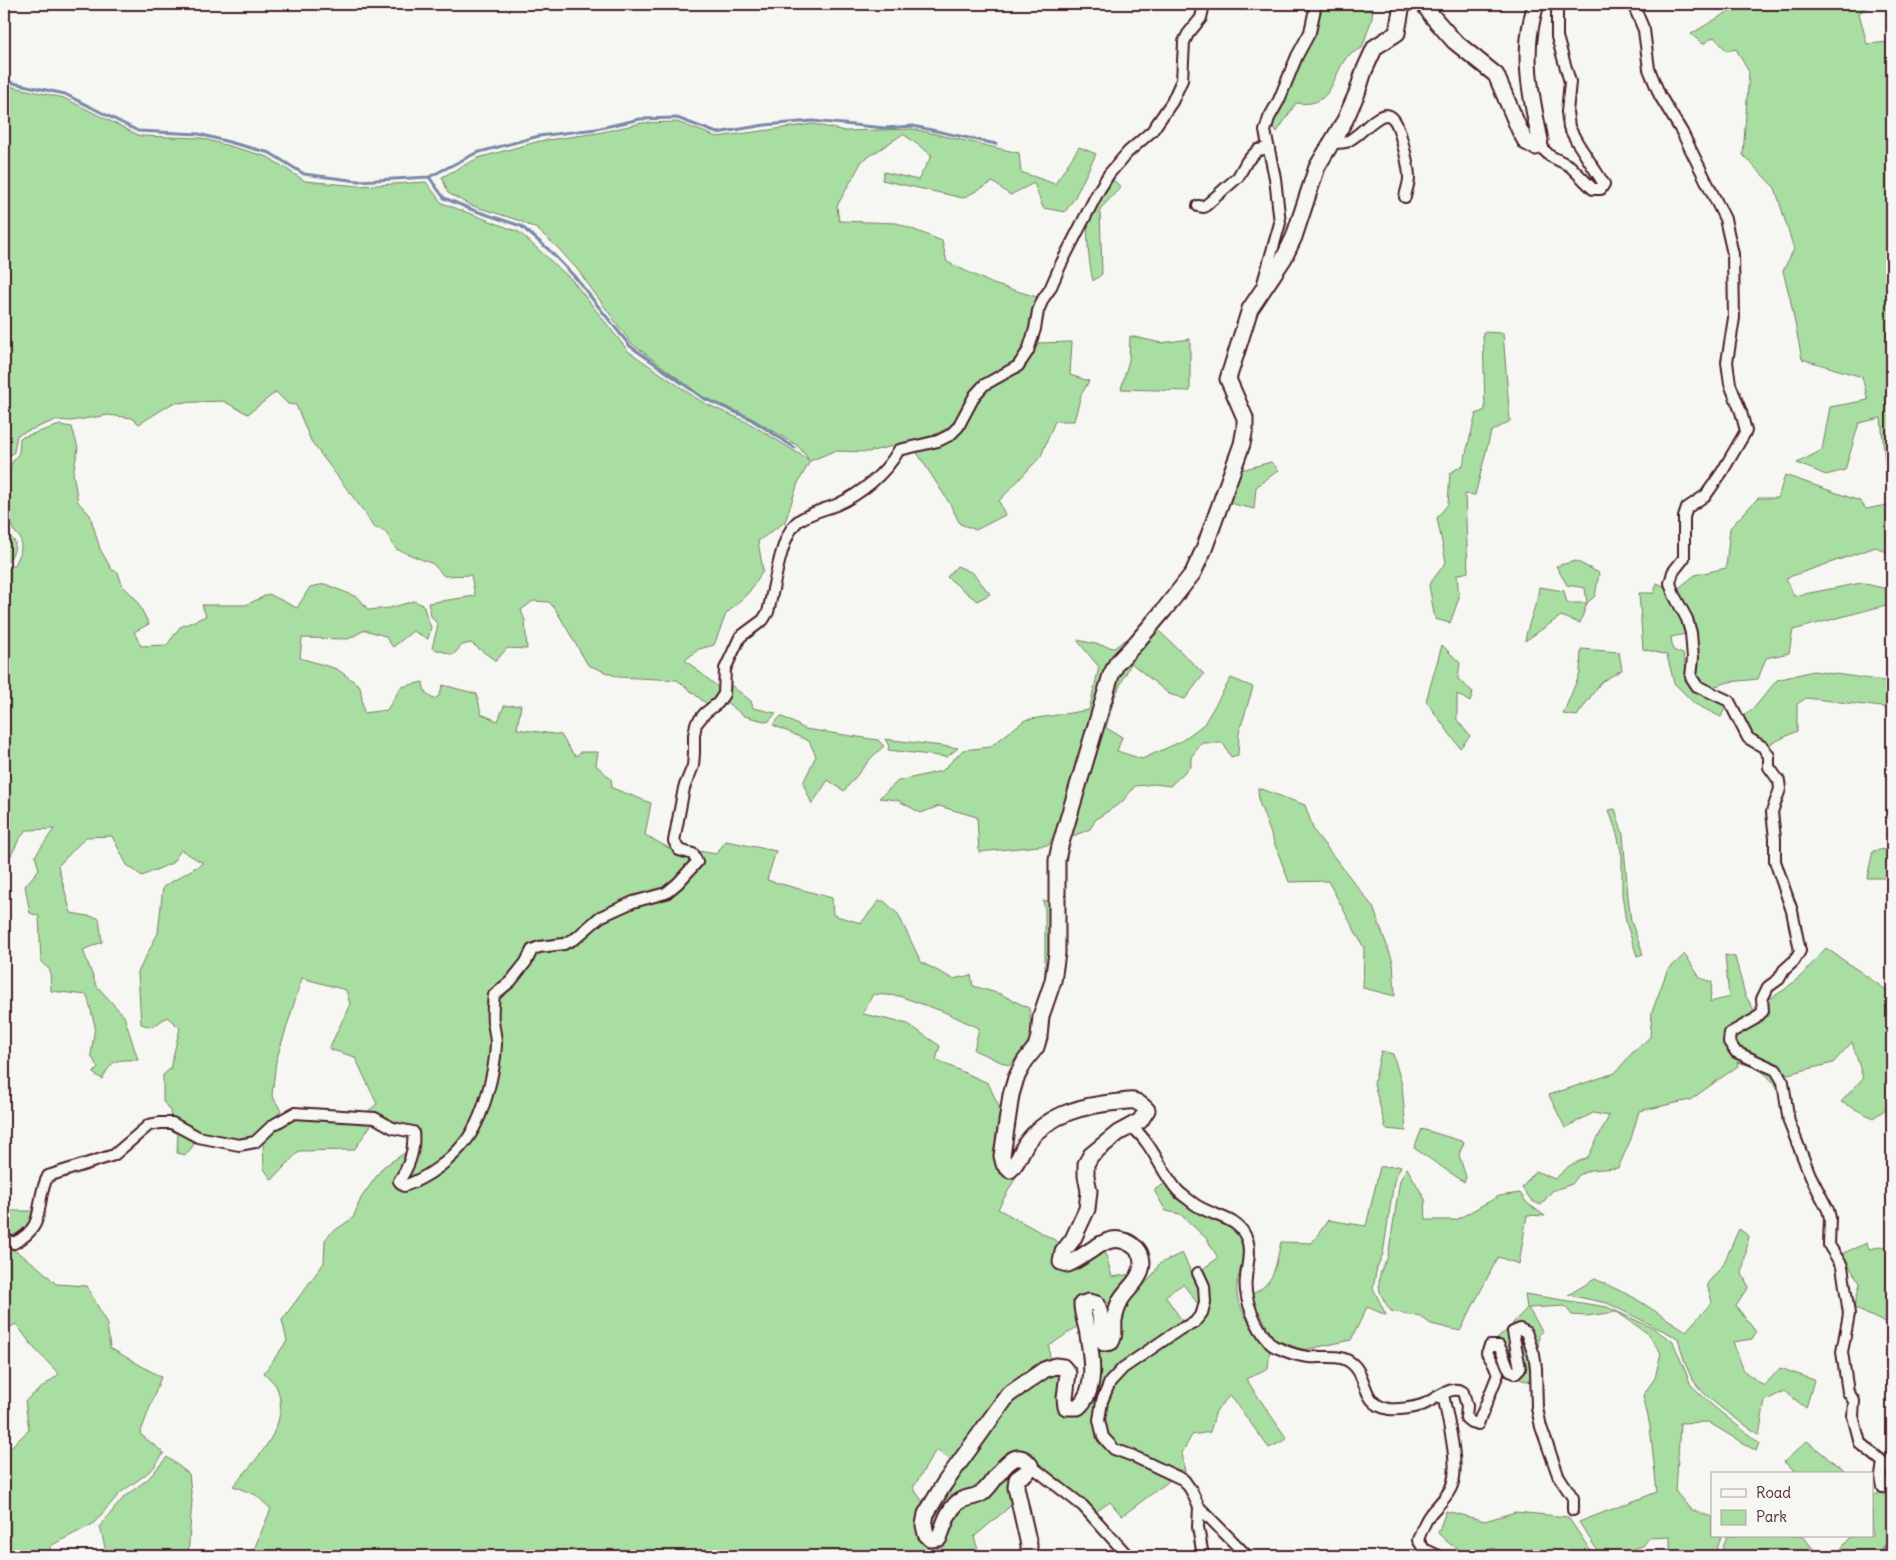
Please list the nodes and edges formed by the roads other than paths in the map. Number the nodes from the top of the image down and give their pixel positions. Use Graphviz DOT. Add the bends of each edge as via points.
graph roads {
  1 [pos="1204,4"];
  2 [pos="1316,4"];
  3 [pos="1402,4"];
  4 [pos="1424,4"];
  5 [pos="1536,4"];
  6 [pos="1557,4"];
  7 [pos="1633,4"];
  8 [pos="1540,140"];
  9 [pos="1331,142"];
  10 [pos="1269,148"];
  11 [pos="1405,197"];
  12 [pos="1198,206"];
  13 [pos="1259,294"];
  14 [pos="1132,1127"];
  15 [pos="4,1240"];
  16 [pos="1198,1273"];
  17 [pos="1443,1394"];
  18 [pos="1030,1465"];
  19 [pos="1892,1488"];
  20 [pos="1199,1507"];
  21 [pos="1573,1510"];
  22 [pos="1029,1556"];
  23 [pos="1128,1556"];
  24 [pos="1202,1556"];
  25 [pos="1247,1556"];
  26 [pos="1439,1556"];
  1 -- 15 [label="street" via="1202,18 1184,42 1182,80 1172,102 1152,131 1128,152 1098,192 1043,299 1028,351 1018,366 984,385 958,427 950,434 938,441 899,450 873,481 847,500 796,522 782,550 768,612 740,638 727,662 724,694 696,724 693,766 684,788 674,841 680,850 693,854 697,862 666,893 633,902 600,917 564,944 532,950 511,981 494,995 496,1042 490,1085 466,1141 432,1173 404,1186 399,1180 410,1162 413,1132 393,1128 375,1118 294,1113 273,1125 255,1142 239,1144 198,1137 172,1124 149,1125 114,1156 48,1176 34,1228 14,1243"];
  2 -- 10 [label="street" via="1310,32 1269,118 1265,132"];
  3 -- 9 [label="main road" via="1396,33 1375,48 1346,120"];
  4 -- 8 [label="main road" via="1454,41 1496,75 1526,142 1536,147"];
  5 -- 8 [label="main road" via="1527,53"];
  6 -- 8 [label="street" via="1557,37 1570,82 1569,127 1602,179 1601,190 1593,189 1570,166 1550,156"];
  7 -- 19 [label="street" via="1644,30 1649,69 1660,96 1682,132 1725,219 1733,254 1734,318 1726,362 1746,431 1706,495 1687,508 1684,558 1672,572 1670,583 1691,633 1692,677 1697,686 1729,701 1748,738 1763,747 1769,756 1769,767 1779,781 1780,789 1772,812 1775,862 1792,910 1800,951 1779,979 1768,987 1762,999 1763,1011 1730,1033 1729,1042 1736,1052 1776,1070 1783,1082 1789,1122 1828,1210 1829,1245 1842,1266 1849,1314 1842,1352 1848,1392 1854,1401 1852,1416 1860,1443 1883,1462 1883,1487"];
  9 -- 11 [label="street" via="1347,142 1376,118 1392,117 1401,137 1409,179"];
  9 -- 13 [label="main road" via="1317,167 1294,237"];
  10 -- 12 [label="street" via="1258,150 1226,189 1204,207"];
  10 -- 13 [label="street" via="1280,223"];
  13 -- 14 [label="main road" via="1250,310 1228,379 1245,418 1244,436 1204,549 1192,573 1164,610 1117,662 1079,780 1057,860 1057,953 1053,981 1041,1016 1036,1047 1020,1070 1011,1095 1002,1156 1004,1164 1010,1170 1028,1141 1045,1125 1069,1111 1104,1103 1135,1101 1147,1110 1140,1122"];
  14 -- 17 [label="street" via="1143,1136 1178,1190 1195,1205 1239,1225 1247,1238 1246,1296 1250,1310 1271,1345 1294,1355 1349,1361 1358,1370 1370,1398 1383,1407 1421,1405"];
  14 -- 18 [label="main road" via="1118,1133 1092,1154 1086,1164 1087,1209 1063,1252 1061,1262 1068,1264 1078,1260 1105,1242 1118,1239 1138,1250 1143,1262 1139,1275 1120,1301 1114,1319 1115,1336 1111,1342 1104,1343 1097,1304 1082,1304 1092,1377 1083,1403 1078,1408 1066,1407 1068,1373 1055,1366 1008,1394 926,1514 926,1534 932,1539 939,1538 944,1522 957,1502 982,1493 1012,1460 1018,1457"];
  16 -- 20 [label="street" via="1204,1286 1202,1313 1194,1323 1123,1368 1110,1382 1102,1401 1100,1420 1102,1437 1114,1449 1184,1480"];
  17 -- 21 [label="street" via="1459,1389 1463,1392 1466,1418 1478,1424 1498,1374 1488,1353 1490,1346 1498,1346 1510,1371 1515,1373 1520,1368 1513,1332 1520,1329 1526,1332 1534,1354 1540,1426 1558,1474 1573,1498"];
  17 -- 26 [label="street" via="1455,1460 1453,1482 1442,1502 1430,1514 1418,1540 1424,1549"];
  18 -- 22 [label="main road" via="1028,1471 1017,1479 1016,1487"];
  18 -- 23 [label="street" via="1083,1506"];
  20 -- 24 [label="street"];
  20 -- 25 [label="street"];
}
